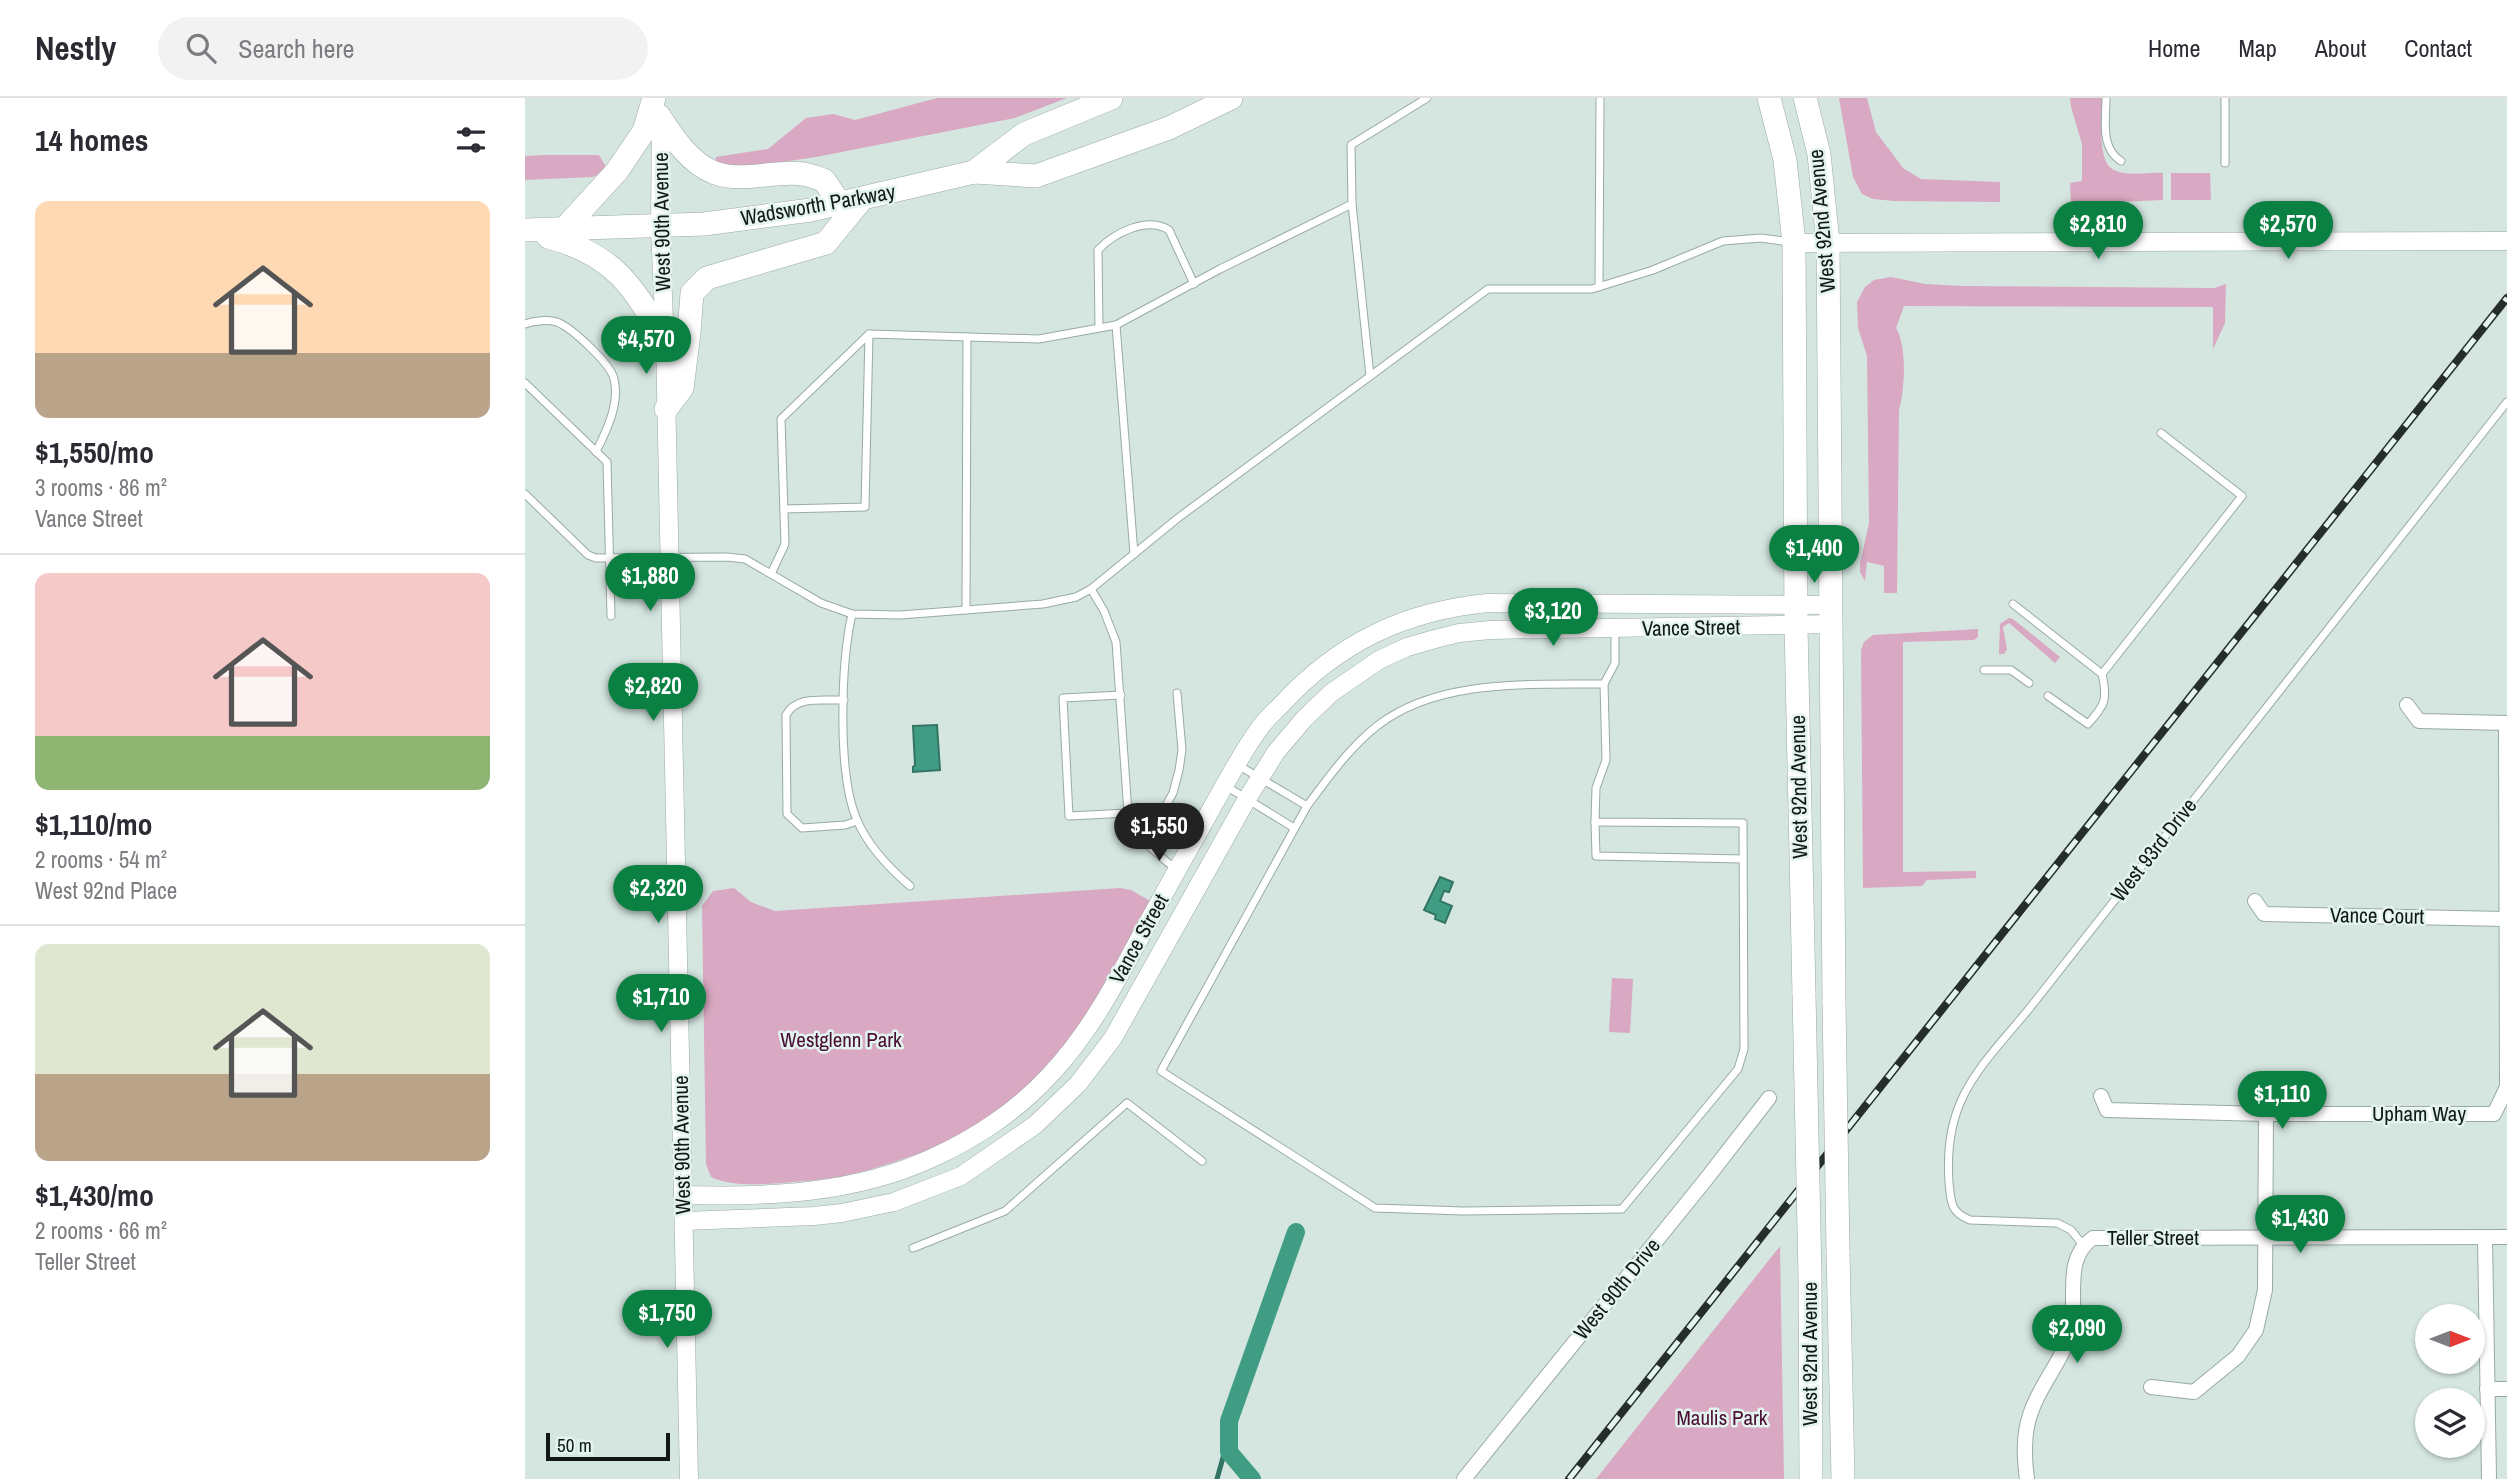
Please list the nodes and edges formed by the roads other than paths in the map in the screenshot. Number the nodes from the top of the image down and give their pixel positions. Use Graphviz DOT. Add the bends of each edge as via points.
graph roads {
  1 [pos="1111,98"];
  2 [pos="1231,98"];
  3 [pos="1427,98"];
  4 [pos="1600,98"];
  5 [pos="1769,98"];
  6 [pos="1805,98"];
  7 [pos="2106,98"];
  8 [pos="2225,98"];
  9 [pos="659,105"];
  10 [pos="2121,161"];
  11 [pos="2225,163"];
  12 [pos="974,172"];
  13 [pos="862,199"];
  14 [pos="840,204"];
  15 [pos="1352,204"];
  16 [pos="660,227"];
  17 [pos="564,229"];
  18 [pos="525,230"];
  19 [pos="2507,241"];
  20 [pos="1794,243"];
  21 [pos="1828,243"];
  22 [pos="1194,284"];
  23 [pos="1599,287"];
  24 [pos="525,324"];
  25 [pos="1115,325"];
  26 [pos="1099,327"];
  27 [pos="869,334"];
  28 [pos="967,337"];
  29 [pos="665,342"];
  30 [pos="1370,376"];
  31 [pos="525,383"];
  32 [pos="2507,402"];
  33 [pos="666,409"];
  34 [pos="2161,433"];
  35 [pos="596,452"];
  36 [pos="525,494"];
  37 [pos="784,509"];
  38 [pos="1135,554"];
  39 [pos="668,558"];
  40 [pos="610,559"];
  41 [pos="771,574"];
  42 [pos="1091,589"];
  43 [pos="2013,604"];
  44 [pos="967,610"];
  45 [pos="852,614"];
  46 [pos="1832,614"];
  47 [pos="1796,615"];
  48 [pos="611,616"];
  49 [pos="1615,629"];
  50 [pos="1984,670"];
  51 [pos="2102,674"];
  52 [pos="2029,683"];
  53 [pos="1604,684"];
  54 [pos="1177,693"];
  55 [pos="1121,695"];
  56 [pos="2048,696"];
  57 [pos="844,700"];
  58 [pos="2407,705"];
  59 [pos="2507,723"];
  60 [pos="1237,765"];
  61 [pos="1259,779"];
  62 [pos="1225,785"];
  63 [pos="1247,799"];
  64 [pos="1307,806"];
  65 [pos="1128,813"];
  66 [pos="857,821"];
  67 [pos="1595,822"];
  68 [pos="1294,828"];
  69 [pos="1148,845"];
  70 [pos="1742,859"];
  71 [pos="1177,869"];
  72 [pos="910,887"];
  73 [pos="2255,901"];
  74 [pos="2505,919"];
  75 [pos="2507,1085"];
  76 [pos="2101,1096"];
  77 [pos="1769,1098"];
  78 [pos="2266,1114"];
  79 [pos="1202,1161"];
  80 [pos="684,1195"];
  81 [pos="684,1221"];
  82 [pos="2485,1237"];
  83 [pos="2507,1237"];
  84 [pos="2266,1238"];
  85 [pos="2088,1242"];
  86 [pos="913,1248"];
  87 [pos="2151,1387"];
  88 [pos="2507,1388"];
  89 [pos="2487,1389"];
  90 [pos="689,1479"];
  91 [pos="1464,1479"];
  92 [pos="1811,1479"];
  93 [pos="1843,1479"];
  94 [pos="2027,1479"];
  95 [pos="2489,1479"];
  1 -- 12 [label="main road, Wadsworth Parkway" via="1024,134"];
  2 -- 12 [label="main road, Wadsworth Parkway" via="1169,128 1036,176"];
  3 -- 15 [label="lane" via="1351,145"];
  4 -- 23 [label="lane"];
  5 -- 20 [label="main road, West 92nd Avenue" via="1785,160"];
  6 -- 21 [label="main road, West 92nd Avenue" via="1819,154"];
  7 -- 10 [label="lane" via="2107,144 2112,156"];
  8 -- 11 [label="lane"];
  9 -- 14 [label="main road" via="678,144 701,166 716,174 801,174 824,180"];
  9 -- 16 [label="street, West 90th Avenue"];
  9 -- 17 [label="main road" via="618,171"];
  12 -- 13 [label="main road, Wadsworth Parkway"];
  13 -- 14 [label="main road, Wadsworth Parkway"];
  13 -- 33 [label="main road" via="827,243 707,278 692,293 682,388"];
  14 -- 16 [label="main road, Wadsworth Parkway" via="766,217"];
  15 -- 22 [label="lane"];
  15 -- 30 [label="lane"];
  16 -- 17 [label="main road, Wadsworth Parkway"];
  16 -- 29 [label="street, West 90th Avenue"];
  17 -- 18 [label="main road, Wadsworth Parkway"];
  18 -- 29 [label="main road" via="575,244 615,270 640,298"];
  19 -- 21 [label="street"];
  20 -- 21 [label="street"];
  20 -- 23 [label="lane" via="1761,238 1723,241"];
  20 -- 47 [label="main road, West 92nd Avenue"];
  21 -- 46 [label="main road, West 92nd Avenue"];
  22 -- 25 [label="lane"];
  22 -- 26 [label="lane" via="1169,230 1153,224 1120,234 1098,250"];
  23 -- 30 [label="lane" via="1488,289"];
  24 -- 35 [label="lane" via="557,322 611,369 614,403"];
  25 -- 26 [label="lane"];
  25 -- 38 [label="lane"];
  26 -- 28 [label="lane" via="1039,339"];
  27 -- 28 [label="lane"];
  27 -- 37 [label="lane" via="781,419"];
  27 -- 37 [label="lane" via="865,507"];
  28 -- 44 [label="lane"];
  29 -- 33 [label="street, West 90th Avenue"];
  30 -- 38 [label="lane" via="1178,517"];
  31 -- 35 [label="lane"];
  32 -- 85 [label="lane, West 93rd Drive" via="1971,1078 1954,1117 1950,1141 1948,1171 1954,1211 1970,1220 2057,1223"];
  33 -- 39 [label="street, West 90th Avenue"];
  34 -- 51 [label="lane" via="2242,496"];
  35 -- 40 [label="lane" via="607,462"];
  36 -- 40 [label="lane" via="588,555"];
  37 -- 41 [label="lane" via="785,544"];
  38 -- 42 [label="lane"];
  39 -- 40 [label="lane"];
  39 -- 41 [label="lane" via="727,556 745,559"];
  39 -- 80 [label="street, West 90th Avenue"];
  40 -- 48 [label="lane"];
  41 -- 45 [label="lane" via="821,603"];
  42 -- 44 [label="lane" via="1043,604"];
  42 -- 55 [label="lane" via="1116,642"];
  43 -- 51 [label="lane"];
  44 -- 45 [label="lane"];
  45 -- 57 [label="lane" via="844,655"];
  46 -- 47 [label="street, Vance Street"];
  46 -- 93 [label="main road, West 92nd Avenue, bridge" via="1833,1003"];
  47 -- 49 [label="street, Vance Street"];
  47 -- 60 [label="street, Vance Street" via="1488,603 1433,612 1364,638 1319,667 1260,727"];
  47 -- 92 [label="main road, West 92nd Avenue, bridge"];
  49 -- 53 [label="lane" via="1615,663"];
  49 -- 61 [label="street, Vance Street" via="1459,633 1407,647 1331,693 1276,751"];
  50 -- 52 [label="lane" via="2011,670"];
  51 -- 56 [label="lane" via="2104,701 2088,724"];
  53 -- 64 [label="lane" via="1499,686 1436,697 1400,711 1356,745"];
  53 -- 67 [label="lane" via="1606,760 1596,788"];
  54 -- 69 [label="lane" via="1182,750 1179,770"];
  55 -- 65 [label="lane"];
  55 -- 65 [label="lane" via="1063,698 1069,816"];
  57 -- 66 [label="lane" via="848,785"];
  57 -- 66 [label="lane" via="799,701 786,715 787,814 802,828"];
  58 -- 59 [label="street" via="2419,721"];
  59 -- 74 [label="street"];
  60 -- 61 [label="lane"];
  60 -- 62 [label="street, Vance Street"];
  61 -- 63 [label="street, Vance Street"];
  61 -- 64 [label="lane"];
  62 -- 63 [label="lane"];
  62 -- 71 [label="street, Vance Street"];
  63 -- 68 [label="lane"];
  63 -- 81 [label="street, Vance Street" via="1113,1038 1078,1084 1026,1132 961,1176 894,1202 814,1216"];
  64 -- 68 [label="lane"];
  65 -- 69 [label="lane"];
  66 -- 72 [label="lane" via="872,846"];
  67 -- 70 [label="lane" via="1596,856"];
  67 -- 70 [label="lane" via="1742,823"];
  68 -- 70 [label="lane" via="1161,1071 1375,1208 1622,1209 1738,1069 1744,1049"];
  69 -- 71 [label="lane"];
  71 -- 80 [label="street, Vance Street" via="1116,981 1068,1054 1024,1099 974,1136 931,1159 834,1187 790,1195"];
  73 -- 74 [label="street, Vance Court" via="2264,914"];
  74 -- 75 [label="street"];
  75 -- 78 [label="street, Upham Way" via="2494,1114"];
  76 -- 78 [label="street, Upham Way" via="2107,1110"];
  77 -- 91 [label="street, West 90th Drive"];
  78 -- 84 [label="street"];
  79 -- 86 [label="lane" via="1127,1103 1005,1211"];
  80 -- 81 [label="street, West 90th Avenue"];
  81 -- 90 [label="street, West 90th Avenue"];
  82 -- 83 [label="street, Teller Street"];
  82 -- 84 [label="street, Teller Street"];
  82 -- 89 [label="street"];
  84 -- 85 [label="street, Teller Street"];
  84 -- 87 [label="street" via="2265,1290 2256,1330 2238,1356 2194,1392"];
  85 -- 94 [label="street" via="2075,1260 2072,1324 2064,1351 2031,1412 2025,1435"];
  88 -- 89 [label="street"];
  89 -- 95 [label="street"];
}
